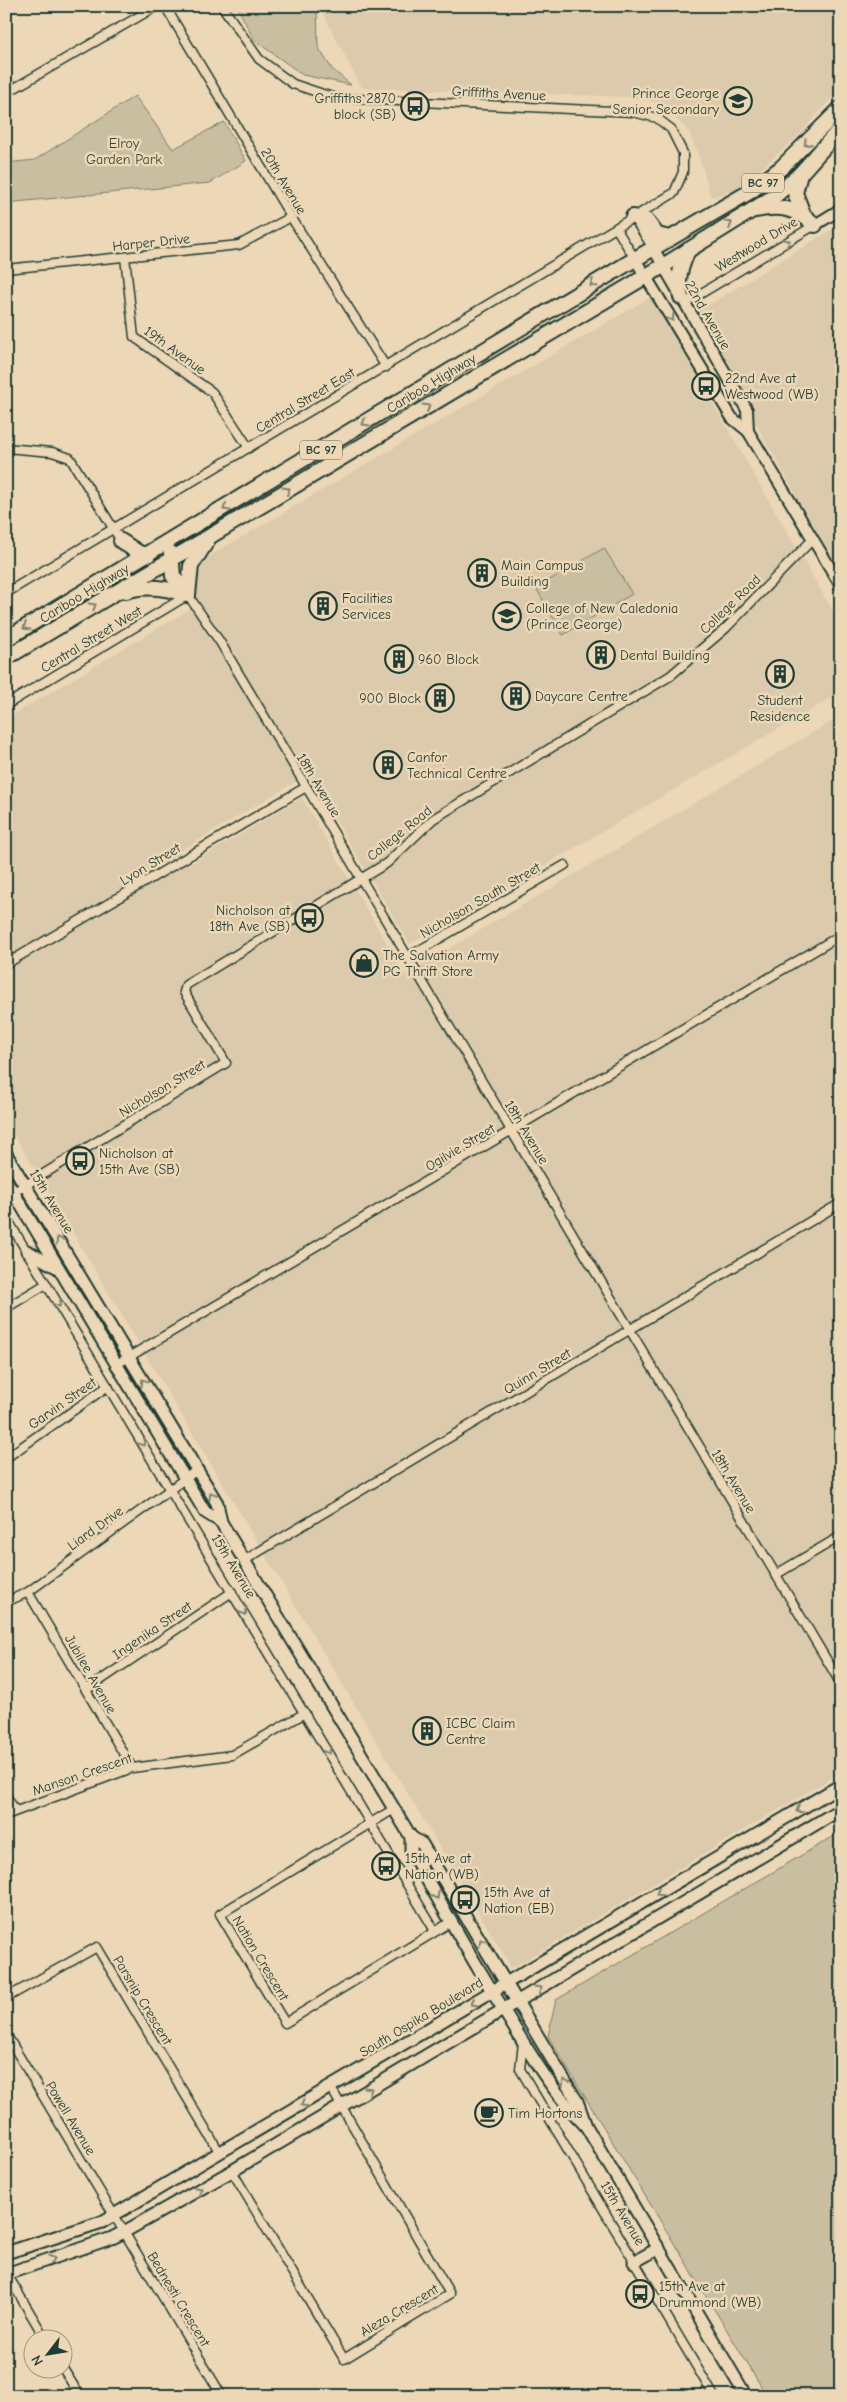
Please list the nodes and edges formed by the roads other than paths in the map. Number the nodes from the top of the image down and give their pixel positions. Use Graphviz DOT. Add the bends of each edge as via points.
graph roads {
  1 [pos="157,6"];
  2 [pos="165,6"];
  3 [pos="222,6"];
  4 [pos="6,93"];
  5 [pos="841,108"];
  6 [pos="841,128"];
  7 [pos="800,174"];
  8 [pos="841,209"];
  9 [pos="751,210"];
  10 [pos="803,214"];
  11 [pos="291,217"];
  12 [pos="633,218"];
  13 [pos="815,225"];
  14 [pos="616,228"];
  15 [pos="670,238"];
  16 [pos="652,248"];
  17 [pos="688,250"];
  18 [pos="125,257"];
  19 [pos="635,259"];
  20 [pos="663,266"];
  21 [pos="6,269"];
  22 [pos="646,277"];
  23 [pos="683,300"];
  24 [pos="386,367"];
  25 [pos="748,431"];
  26 [pos="6,448"];
  27 [pos="249,448"];
  28 [pos="214,534"];
  29 [pos="117,535"];
  30 [pos="178,536"];
  31 [pos="813,539"];
  32 [pos="148,555"];
  33 [pos="170,560"];
  34 [pos="121,571"];
  35 [pos="841,586"];
  36 [pos="6,593"];
  37 [pos="113,594"];
  38 [pos="188,595"];
  39 [pos="6,639"];
  40 [pos="6,658"];
  41 [pos="6,705"];
  42 [pos="306,787"];
  43 [pos="564,865"];
  44 [pos="360,878"];
  45 [pos="841,935"];
  46 [pos="408,957"];
  47 [pos="6,964"];
  48 [pos="511,1131"];
  49 [pos="6,1154"];
  50 [pos="6,1180"];
  51 [pos="25,1185"];
  52 [pos="14,1192"];
  53 [pos="841,1203"];
  54 [pos="6,1217"];
  55 [pos="26,1251"];
  56 [pos="59,1269"];
  57 [pos="46,1284"];
  58 [pos="6,1308"];
  59 [pos="629,1330"];
  60 [pos="129,1357"];
  61 [pos="117,1364"];
  62 [pos="108,1386"];
  63 [pos="6,1458"];
  64 [pos="197,1470"];
  65 [pos="185,1478"];
  66 [pos="170,1490"];
  67 [pos="221,1522"];
  68 [pos="841,1536"];
  69 [pos="245,1560"];
  70 [pos="775,1574"];
  71 [pos="28,1592"];
  72 [pos="232,1592"];
  73 [pos="6,1602"];
  74 [pos="841,1684"];
  75 [pos="86,1690"];
  76 [pos="305,1713"];
  77 [pos="132,1768"];
  78 [pos="841,1785"];
  79 [pos="6,1796"];
  80 [pos="394,1809"];
  81 [pos="841,1809"];
  82 [pos="15,1810"];
  83 [pos="6,1815"];
  84 [pos="371,1823"];
  85 [pos="410,1837"];
  86 [pos="451,1922"];
  87 [pos="435,1931"];
  88 [pos="507,1984"];
  89 [pos="492,1992"];
  90 [pos="6,1998"];
  91 [pos="518,2002"];
  92 [pos="503,2010"];
  93 [pos="6,2034"];
  94 [pos="523,2043"];
  95 [pos="331,2088"];
  96 [pos="342,2106"];
  97 [pos="586,2126"];
  98 [pos="220,2153"];
  99 [pos="232,2171"];
  100 [pos="114,2215"];
  101 [pos="124,2232"];
  102 [pos="659,2248"];
  103 [pos="6,2253"];
  104 [pos="634,2262"];
  105 [pos="7,2274"];
  106 [pos="40,2330"];
  107 [pos="70,2380"];
  108 [pos="80,2396"];
  109 [pos="222,2396"];
  110 [pos="714,2396"];
  111 [pos="746,2396"];
  1 -- 4 [label="street"];
  2 -- 11 [label="street, 20th Avenue"];
  3 -- 12 [label="street, Griffiths Avenue" via="259,59 293,84 335,98 633,112 657,118 671,129 683,152 683,172 674,193"];
  5 -- 15 [label="highway, Cariboo Highway / BC 97, one-way" via="767,180"];
  6 -- 7 [label="highway, Cariboo Highway / BC 97"];
  7 -- 9 [label="highway, Cariboo Highway / BC 97" via="775,196"];
  7 -- 10 [label="highway" via="795,194"];
  8 -- 13 [label="street, Westwood Drive"];
  9 -- 10 [label="highway" via="781,208"];
  17 -- 9 [label="highway, Cariboo Highway / BC 97, one-way"];
  10 -- 13 [label="highway"];
  11 -- 18 [label="street, Harper Drive" via="239,246"];
  11 -- 24 [label="street, 20th Avenue"];
  12 -- 14 [label="street, Griffiths Avenue"];
  12 -- 15 [label="highway" via="646,220 657,235"];
  12 -- 16 [label="street, 22nd Avenue"];
  23 -- 13 [label="street, Westwood Drive, one-way"];
  14 -- 19 [label="street, 22nd Avenue"];
  14 -- 24 [label="street, Central Street East"];
  15 -- 16 [label="highway, Cariboo Highway / BC 97"];
  16 -- 19 [label="highway, Cariboo Highway / BC 97"];
  16 -- 20 [label="street, 22nd Avenue"];
  17 -- 20 [label="highway, Cariboo Highway / BC 97"];
  17 -- 23 [label="highway" via="679,270 678,283"];
  18 -- 21 [label="street, Harper Drive"];
  18 -- 27 [label="street, 19th Avenue" via="134,338 212,392"];
  19 -- 22 [label="street, 22nd Avenue"];
  19 -- 30 [label="highway, Cariboo Highway / BC 97, one-way"];
  20 -- 22 [label="highway, Cariboo Highway / BC 97"];
  20 -- 23 [label="street, 22nd Avenue"];
  22 -- 25 [label="street, 22nd Avenue, one-way" via="732,418"];
  28 -- 22 [label="highway, Cariboo Highway / BC 97, one-way"];
  23 -- 25 [label="street, 22nd Avenue" via="747,410"];
  24 -- 27 [label="street, Central Street East"];
  25 -- 31 [label="street, 22nd Avenue"];
  26 -- 29 [label="street" via="52,452 70,458"];
  27 -- 29 [label="street, Central Street East"];
  28 -- 33 [label="highway, Cariboo Highway / BC 97"];
  28 -- 38 [label="highway" via="191,566"];
  29 -- 32 [label="highway" via="139,553"];
  29 -- 34 [label="highway"];
  29 -- 36 [label="street, Central Street East"];
  30 -- 32 [label="highway, Cariboo Highway / BC 97"];
  30 -- 33 [label="highway"];
  31 -- 35 [label="street, 22nd Avenue"];
  31 -- 44 [label="street, College Road" via="726,628 670,676 433,819 387,863"];
  32 -- 34 [label="highway, Cariboo Highway / BC 97"];
  33 -- 37 [label="highway, Cariboo Highway / BC 97"];
  33 -- 38 [label="highway" via="174,576"];
  34 -- 39 [label="highway, Cariboo Highway / BC 97, one-way"];
  37 -- 38 [label="highway" via="149,587"];
  40 -- 37 [label="highway, Cariboo Highway / BC 97, one-way"];
  38 -- 41 [label="street, Central Street West"];
  38 -- 42 [label="street, 18th Avenue" via="220,642"];
  42 -- 44 [label="street, 18th Avenue"];
  42 -- 47 [label="street, Lyon Street"];
  43 -- 46 [label="street, Nicholson South Street"];
  44 -- 46 [label="street, 18th Avenue"];
  44 -- 51 [label="street, Nicholson Street" via="186,985 184,992 225,1060 224,1065"];
  45 -- 48 [label="street, Ogilvie Street"];
  46 -- 48 [label="street, 18th Avenue"];
  48 -- 59 [label="street, 18th Avenue"];
  48 -- 60 [label="street, Ogilvie Street"];
  49 -- 51 [label="main road, 15th Avenue"];
  50 -- 52 [label="main road, 15th Avenue"];
  51 -- 52 [label="street, Nicholson Street"];
  60 -- 51 [label="main road, 15th Avenue, one-way"];
  52 -- 56 [label="main road, 15th Avenue"];
  53 -- 59 [label="street, Quinn Street"];
  54 -- 55 [label="street, 15th Avenue"];
  55 -- 56 [label="main road"];
  55 -- 57 [label="street, 15th Avenue"];
  56 -- 61 [label="main road, 15th Avenue"];
  57 -- 58 [label="street"];
  57 -- 62 [label="street, 15th Avenue, one-way"];
  59 -- 69 [label="street, Quinn Street"];
  59 -- 70 [label="street, 18th Avenue"];
  60 -- 61 [label="street, Ogilvie Street"];
  64 -- 60 [label="main road, 15th Avenue, one-way"];
  61 -- 65 [label="main road, 15th Avenue"];
  62 -- 63 [label="street, Garvin Street"];
  62 -- 66 [label="street, 15th Avenue, one-way"];
  64 -- 65 [label="street, Liard Drive"];
  67 -- 64 [label="main road, 15th Avenue, one-way" via="218,1504"];
  65 -- 66 [label="street, Liard Drive"];
  65 -- 67 [label="main road, 15th Avenue" via="205,1512"];
  66 -- 71 [label="street, Liard Drive"];
  66 -- 72 [label="street, 15th Avenue"];
  67 -- 69 [label="main road, 15th Avenue"];
  68 -- 70 [label="street"];
  69 -- 80 [label="main road, 15th Avenue"];
  70 -- 74 [label="street, 18th Avenue"];
  71 -- 73 [label="street, Liard Drive"];
  71 -- 75 [label="street, Jubilee Avenue"];
  72 -- 75 [label="street, Ingenika Street"];
  72 -- 76 [label="street, 15th Avenue, one-way"];
  75 -- 77 [label="street, Jubilee Avenue"];
  76 -- 77 [label="street, Manson Crescent" via="232,1756"];
  76 -- 84 [label="street, 15th Avenue, one-way"];
  77 -- 82 [label="street, Manson Crescent"];
  78 -- 88 [label="main road, South Ospika Boulevard, one-way"];
  79 -- 82 [label="street"];
  80 -- 84 [label="street, Nation Crescent"];
  80 -- 85 [label="main road, 15th Avenue"];
  91 -- 81 [label="main road, one-way"];
  82 -- 83 [label="street, Manson Crescent"];
  84 -- 87 [label="street, 15th Avenue"];
  84 -- 87 [label="street, Nation Crescent" via="220,1914 285,2023"];
  85 -- 86 [label="main road, 15th Avenue, one-way" via="411,1851"];
  88 -- 85 [label="main road, 15th Avenue, one-way" via="422,1844"];
  86 -- 87 [label="street, Nation Crescent"];
  86 -- 89 [label="main road, 15th Avenue"];
  88 -- 89 [label="main road, South Ospika Boulevard"];
  88 -- 91 [label="main road, 15th Avenue"];
  89 -- 92 [label="main road, 15th Avenue"];
  89 -- 95 [label="main road, South Ospika Boulevard, one-way"];
  90 -- 98 [label="street, Parsnip Crescent" via="96,1948"];
  91 -- 92 [label="main road"];
  97 -- 91 [label="main road, 15th Avenue, one-way" via="577,2101"];
  92 -- 94 [label="main road, 15th Avenue"];
  96 -- 92 [label="main road, one-way"];
  93 -- 100 [label="street, Powell Avenue"];
  94 -- 97 [label="main road, 15th Avenue" via="545,2079"];
  94 -- 104 [label="street, 15th Avenue" via="520,2069"];
  95 -- 96 [label="street, Aleza Crescent"];
  95 -- 98 [label="main road, South Ospika Boulevard, one-way"];
  96 -- 99 [label="main road"];
  96 -- 99 [label="street, Aleza Crescent" via="450,2294 344,2359"];
  97 -- 102 [label="main road, 15th Avenue"];
  98 -- 100 [label="main road, South Ospika Boulevard"];
  101 -- 99 [label="main road, one-way"];
  100 -- 101 [label="street, Bednesti Crescent"];
  100 -- 103 [label="main road, South Ospika Boulevard" via="102,2222"];
  105 -- 101 [label="main road, one-way"];
  101 -- 109 [label="street, Bednesti Crescent"];
  102 -- 104 [label="main road"];
  102 -- 111 [label="main road, 15th Avenue"];
  104 -- 110 [label="street, 15th Avenue"];
  105 -- 106 [label="street"];
  107 -- 108 [label="street"];
}
